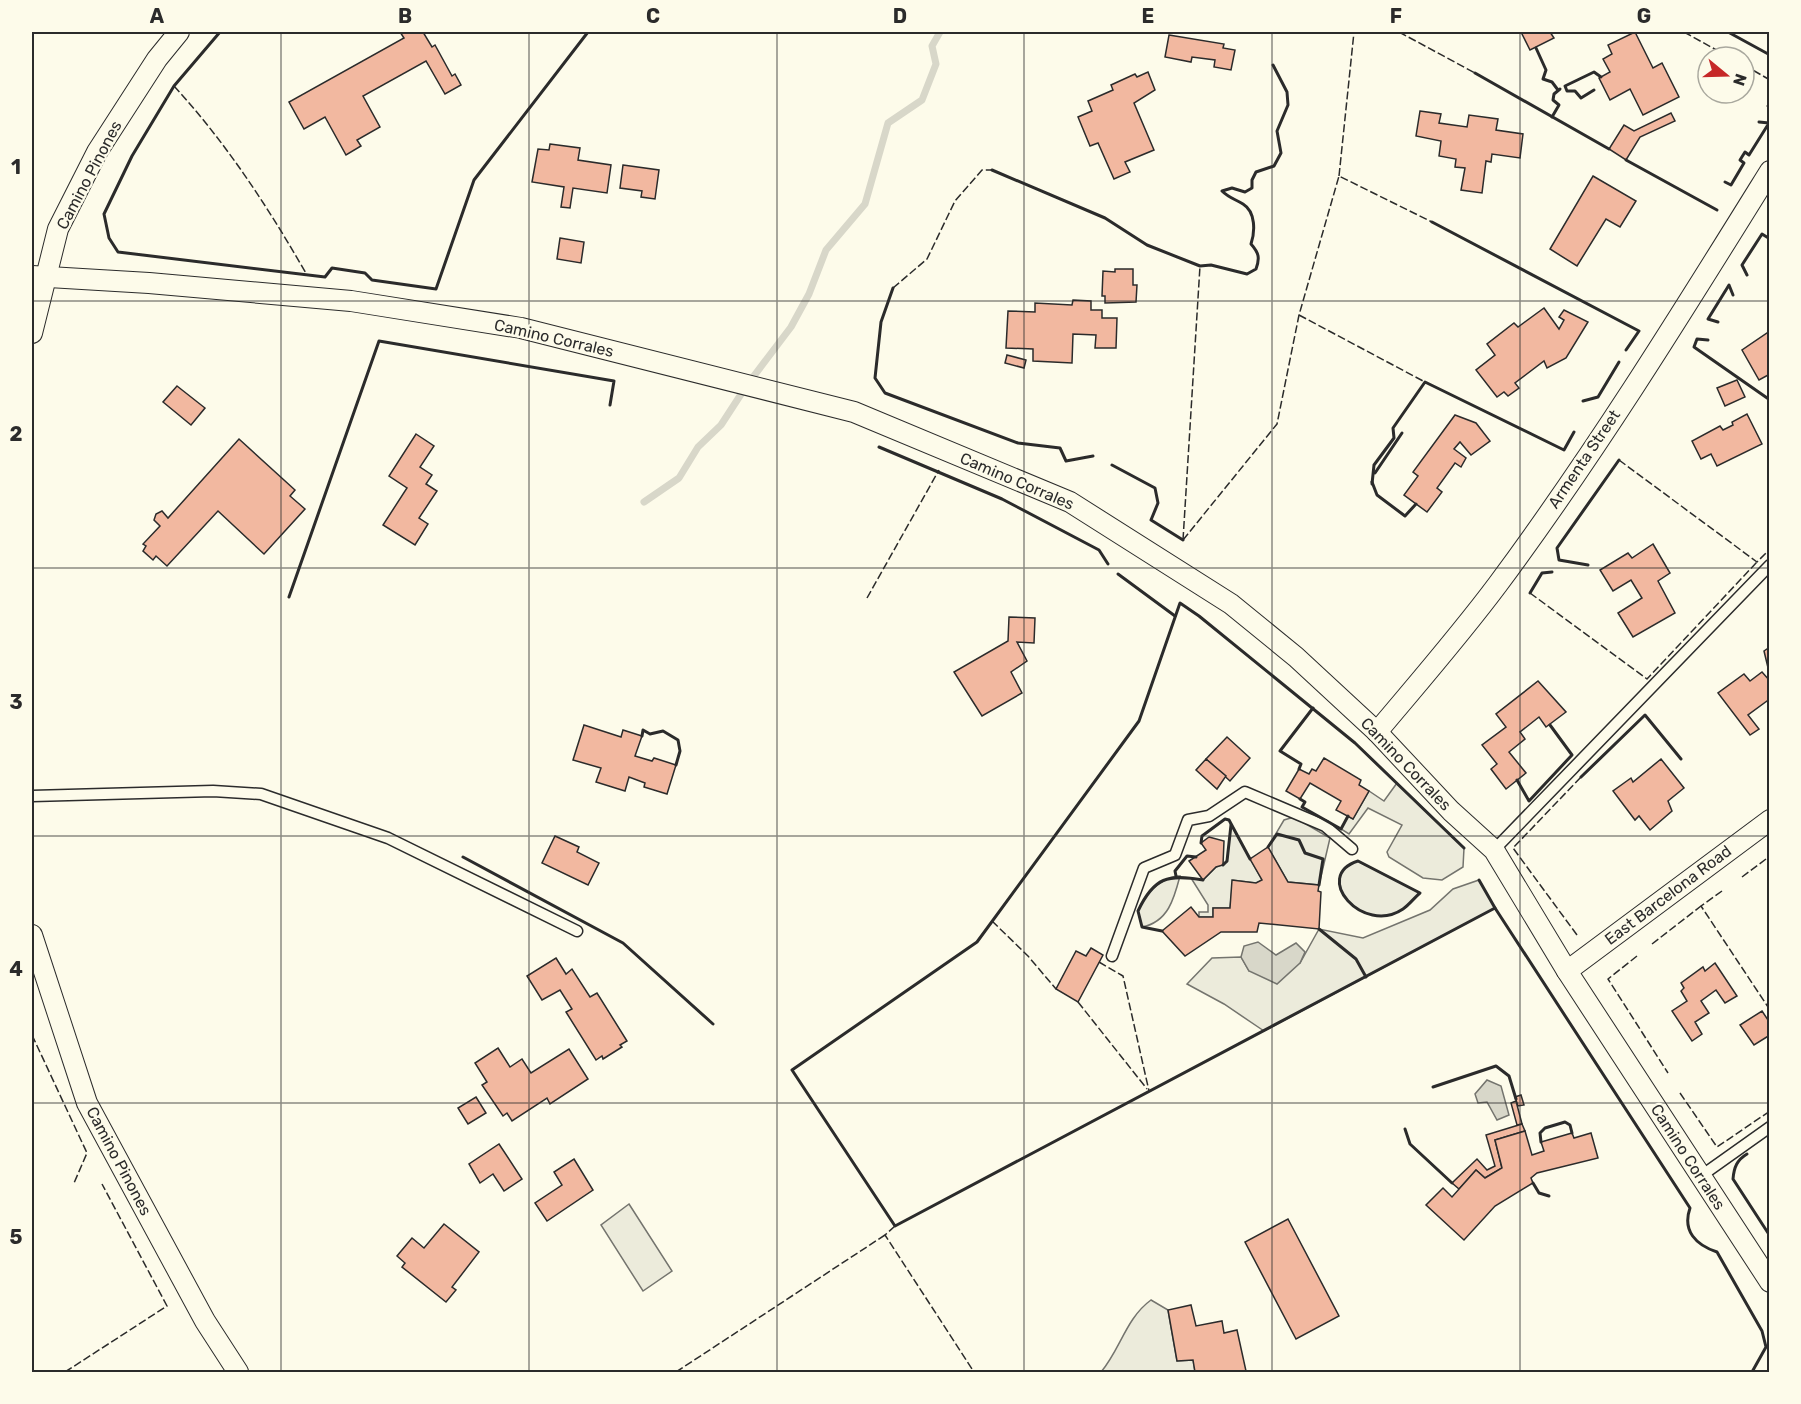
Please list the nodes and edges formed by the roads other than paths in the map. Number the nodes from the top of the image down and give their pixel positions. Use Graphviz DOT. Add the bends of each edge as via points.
graph roads {
  1 [pos="178,32"];
  2 [pos="1770,171"];
  3 [pos="38,276"];
  4 [pos="32,333"];
  5 [pos="1770,565"];
  6 [pos="1377,732"];
  7 [pos="32,796"];
  8 [pos="1770,819"];
  9 [pos="1352,849"];
  10 [pos="1494,850"];
  11 [pos="577,931"];
  12 [pos="32,935"];
  13 [pos="1112,956"];
  14 [pos="1567,971"];
  15 [pos="1770,1127"];
  16 [pos="1701,1176"];
  17 [pos="1770,1282"];
  18 [pos="238,1372"];
  1 -- 3 [label="street, Camino Pinones" via="98,152"];
  2 -- 6 [label="street, Armenta Street" via="1546,516 1488,598"];
  3 -- 4 [label="street, Camino Pinones"];
  3 -- 6 [label="street, Camino Corrales" via="351,302 521,328 854,412 1070,502 1231,604"];
  5 -- 10 [label="lane"];
  6 -- 10 [label="street, Camino Corrales" via="1451,811"];
  7 -- 11 [label="lane" via="213,791 261,794 388,838"];
  8 -- 14 [label="street, East Barcelona Road"];
  9 -- 13 [label="lane" via="1325,826 1245,792 1209,816 1188,820 1175,855 1144,868"];
  10 -- 14 [label="street, Camino Corrales"];
  12 -- 18 [label="street, Camino Pinones" via="87,1103 205,1321"];
  14 -- 16 [label="street, Camino Corrales"];
  15 -- 16 [label="lane"];
  16 -- 17 [label="street, Camino Corrales"];
}
